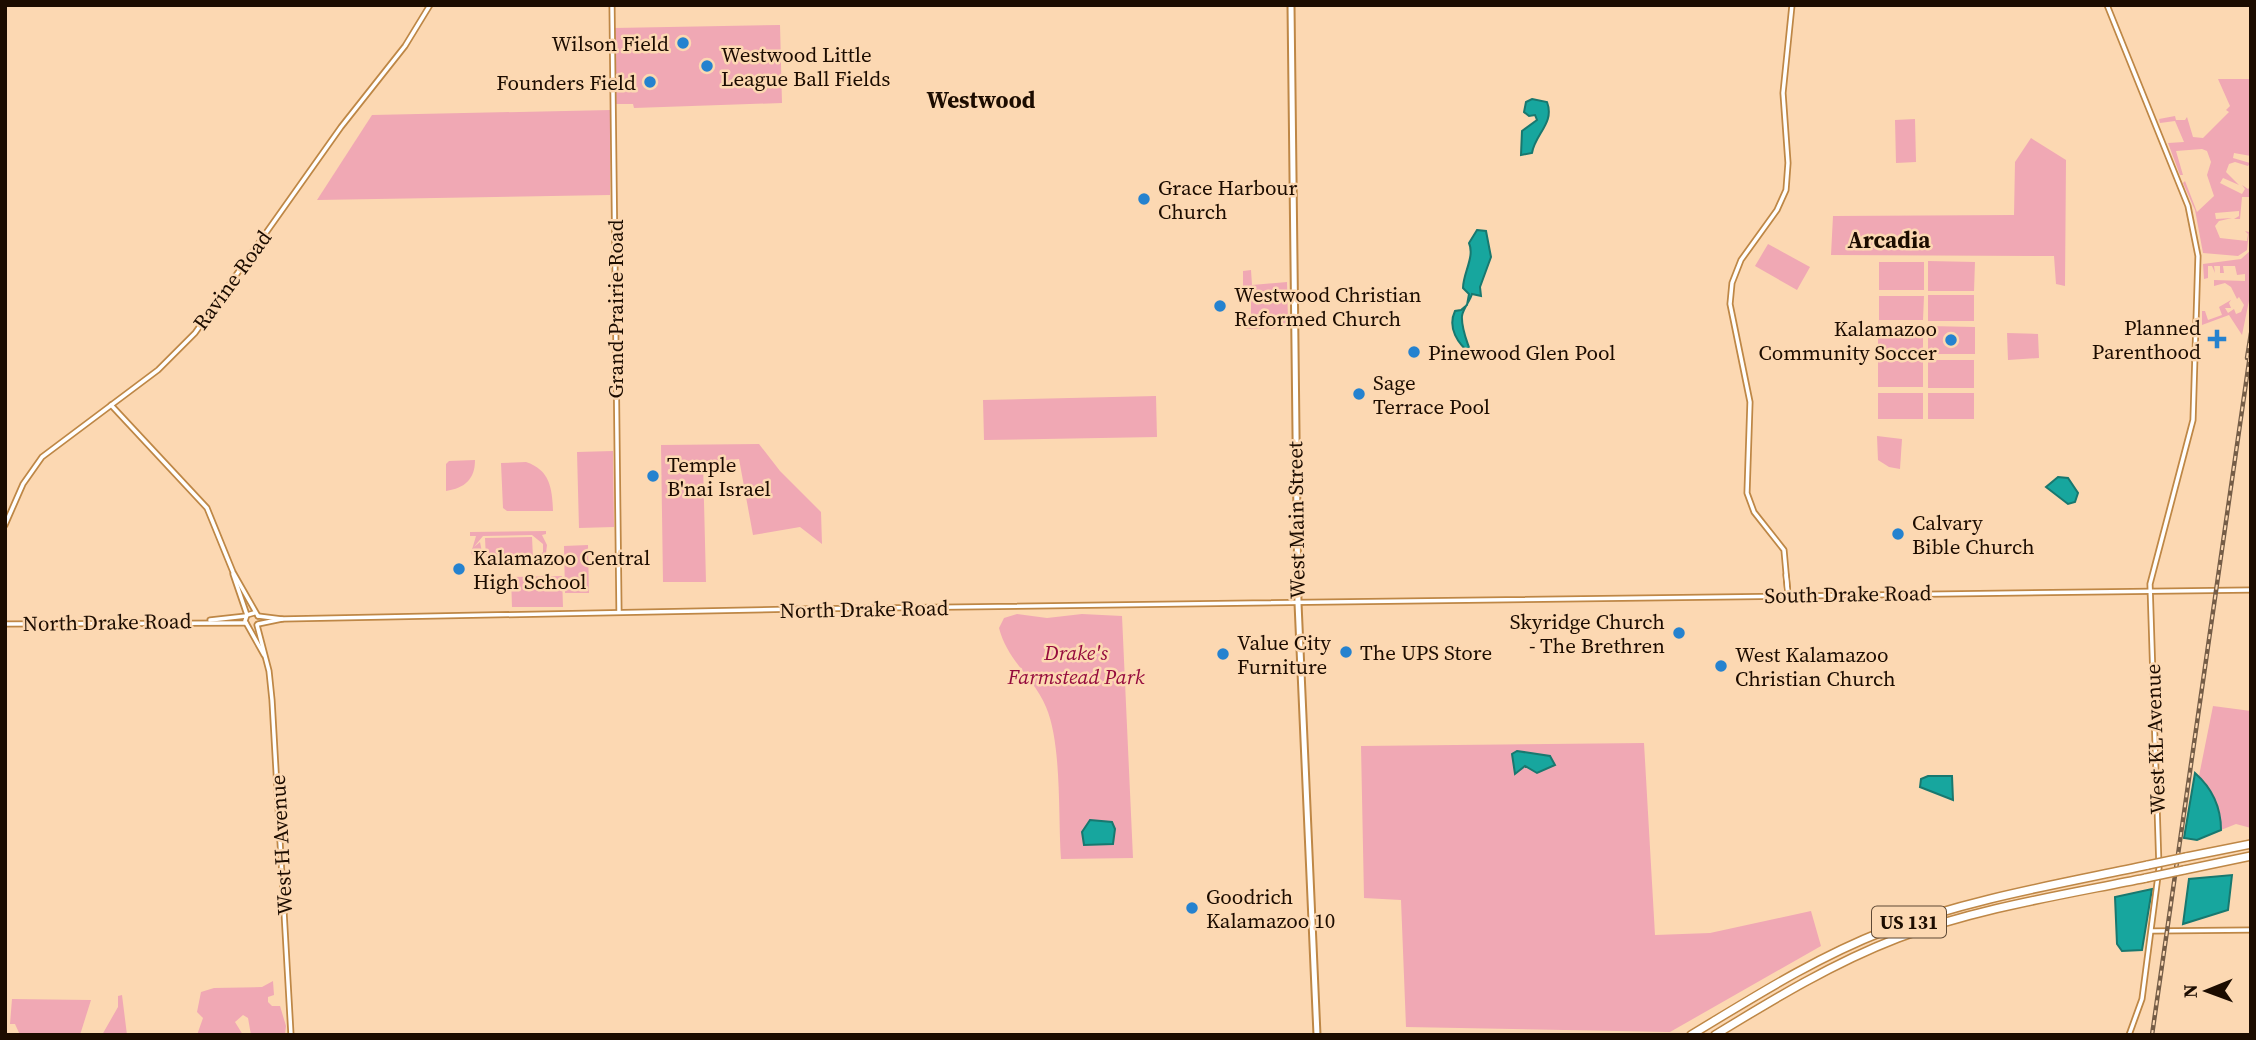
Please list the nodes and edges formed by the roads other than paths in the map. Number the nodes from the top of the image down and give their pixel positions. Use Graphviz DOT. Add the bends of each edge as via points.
graph roads {
  1 [pos="430,5"];
  2 [pos="612,5"];
  3 [pos="1291,5"];
  4 [pos="1791,5"];
  5 [pos="2107,5"];
  6 [pos="111,405"];
  7 [pos="5,525"];
  8 [pos="233,572"];
  9 [pos="2251,590"];
  10 [pos="2150,591"];
  11 [pos="1788,595"];
  12 [pos="1446,601"];
  13 [pos="1298,603"];
  14 [pos="619,613"];
  15 [pos="246,615"];
  16 [pos="256,615"];
  17 [pos="282,619"];
  18 [pos="208,621"];
  19 [pos="5,624"];
  20 [pos="247,624"];
  21 [pos="257,624"];
  22 [pos="264,656"];
  23 [pos="2251,844"];
  24 [pos="2251,856"];
  25 [pos="2152,930"];
  26 [pos="2251,930"];
  27 [pos="291,1035"];
  28 [pos="1317,1035"];
  29 [pos="1691,1035"];
  30 [pos="1715,1035"];
  31 [pos="2129,1035"];
  1 -- 6 [label="street, Ravine Road" via="405,46 341,127 195,333 158,370"];
  2 -- 14 [label="street, Grand Prairie Road"];
  3 -- 13 [label="main road, West Main Street"];
  4 -- 11 [label="street" via="1783,93 1786,190 1741,260 1730,304 1750,402 1747,493 1754,512 1784,550"];
  5 -- 10 [label="street, West KL Avenue" via="2194,227 2198,265 2194,400"];
  6 -- 7 [label="street, Ravine Road" via="42,457 23,484"];
  6 -- 8 [label="street" via="201,499"];
  8 -- 15 [label="street"];
  8 -- 16 [label="street"];
  9 -- 10 [label="street, South Drake Road"];
  10 -- 11 [label="street, South Drake Road"];
  10 -- 25 [label="street, West KL Avenue" via="2159,846"];
  11 -- 12 [label="street, South Drake Road"];
  12 -- 13 [label="street, North Drake Road"];
  13 -- 14 [label="street, North Drake Road"];
  13 -- 28 [label="main road, West Main Street"];
  14 -- 17 [label="street, North Drake Road"];
  15 -- 16 [label="street, North Drake Road"];
  15 -- 18 [label="street, North Drake Road"];
  15 -- 20 [label="street"];
  16 -- 17 [label="street, North Drake Road"];
  16 -- 21 [label="street, West H Avenue"];
  17 -- 21 [label="street, North Drake Road"];
  18 -- 19 [label="street, North Drake Road"];
  18 -- 20 [label="street, North Drake Road"];
  20 -- 21 [label="street, North Drake Road"];
  20 -- 22 [label="street, West H Avenue"];
  21 -- 22 [label="street, West H Avenue"];
  22 -- 27 [label="street, West H Avenue" via="272,700"];
  23 -- 29 [label="highway, US 131, bridge" via="1989,899 1893,928 1809,966"];
  24 -- 30 [label="highway, US 131, bridge" via="1981,913 1901,937 1815,975"];
  25 -- 26 [label="street"];
  25 -- 31 [label="street, West KL Avenue" via="2140,1004"];
}
